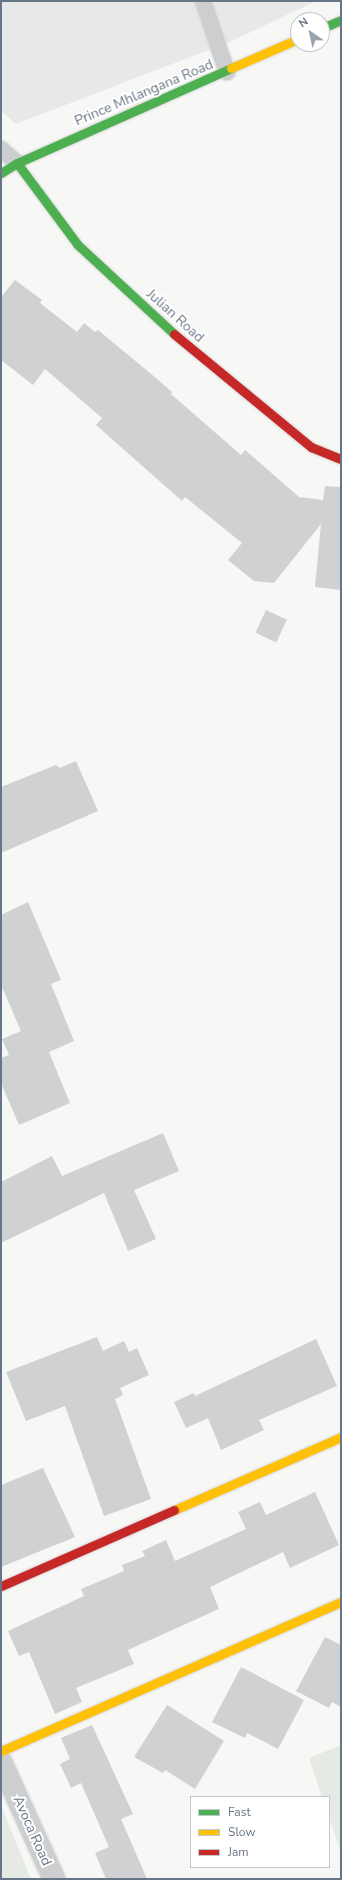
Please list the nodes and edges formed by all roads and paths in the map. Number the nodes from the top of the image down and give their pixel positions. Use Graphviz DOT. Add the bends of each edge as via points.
graph roads {
  1 [pos="202,1"];
  2 [pos="341,20"];
  3 [pos="330,25"];
  4 [pos="290,43"];
  5 [pos="227,72"];
  6 [pos="1,149"];
  7 [pos="17,163"];
  8 [pos="1,173"];
  9 [pos="341,459"];
  10 [pos="341,1437"];
  11 [pos="1,1586"];
  12 [pos="341,1602"];
  13 [pos="1,1751"];
  14 [pos="1,1762"];
  15 [pos="54,1879"];
  1 -- 5 [label="lane"];
  2 -- 3 [label="street"];
  4 -- 5 [label="street, Prince Mhlangana Road"];
  5 -- 7 [label="street, Prince Mhlangana Road"];
  6 -- 7 [label="lane"];
  7 -- 8 [label="street, Prince Mhlangana Road"];
  7 -- 9 [label="street, Julian Road" via="78,245 183,343 311,447"];
  10 -- 11 [label="street"];
  12 -- 13 [label="street"];
  14 -- 15 [label="street, Avoca Road"];
}
